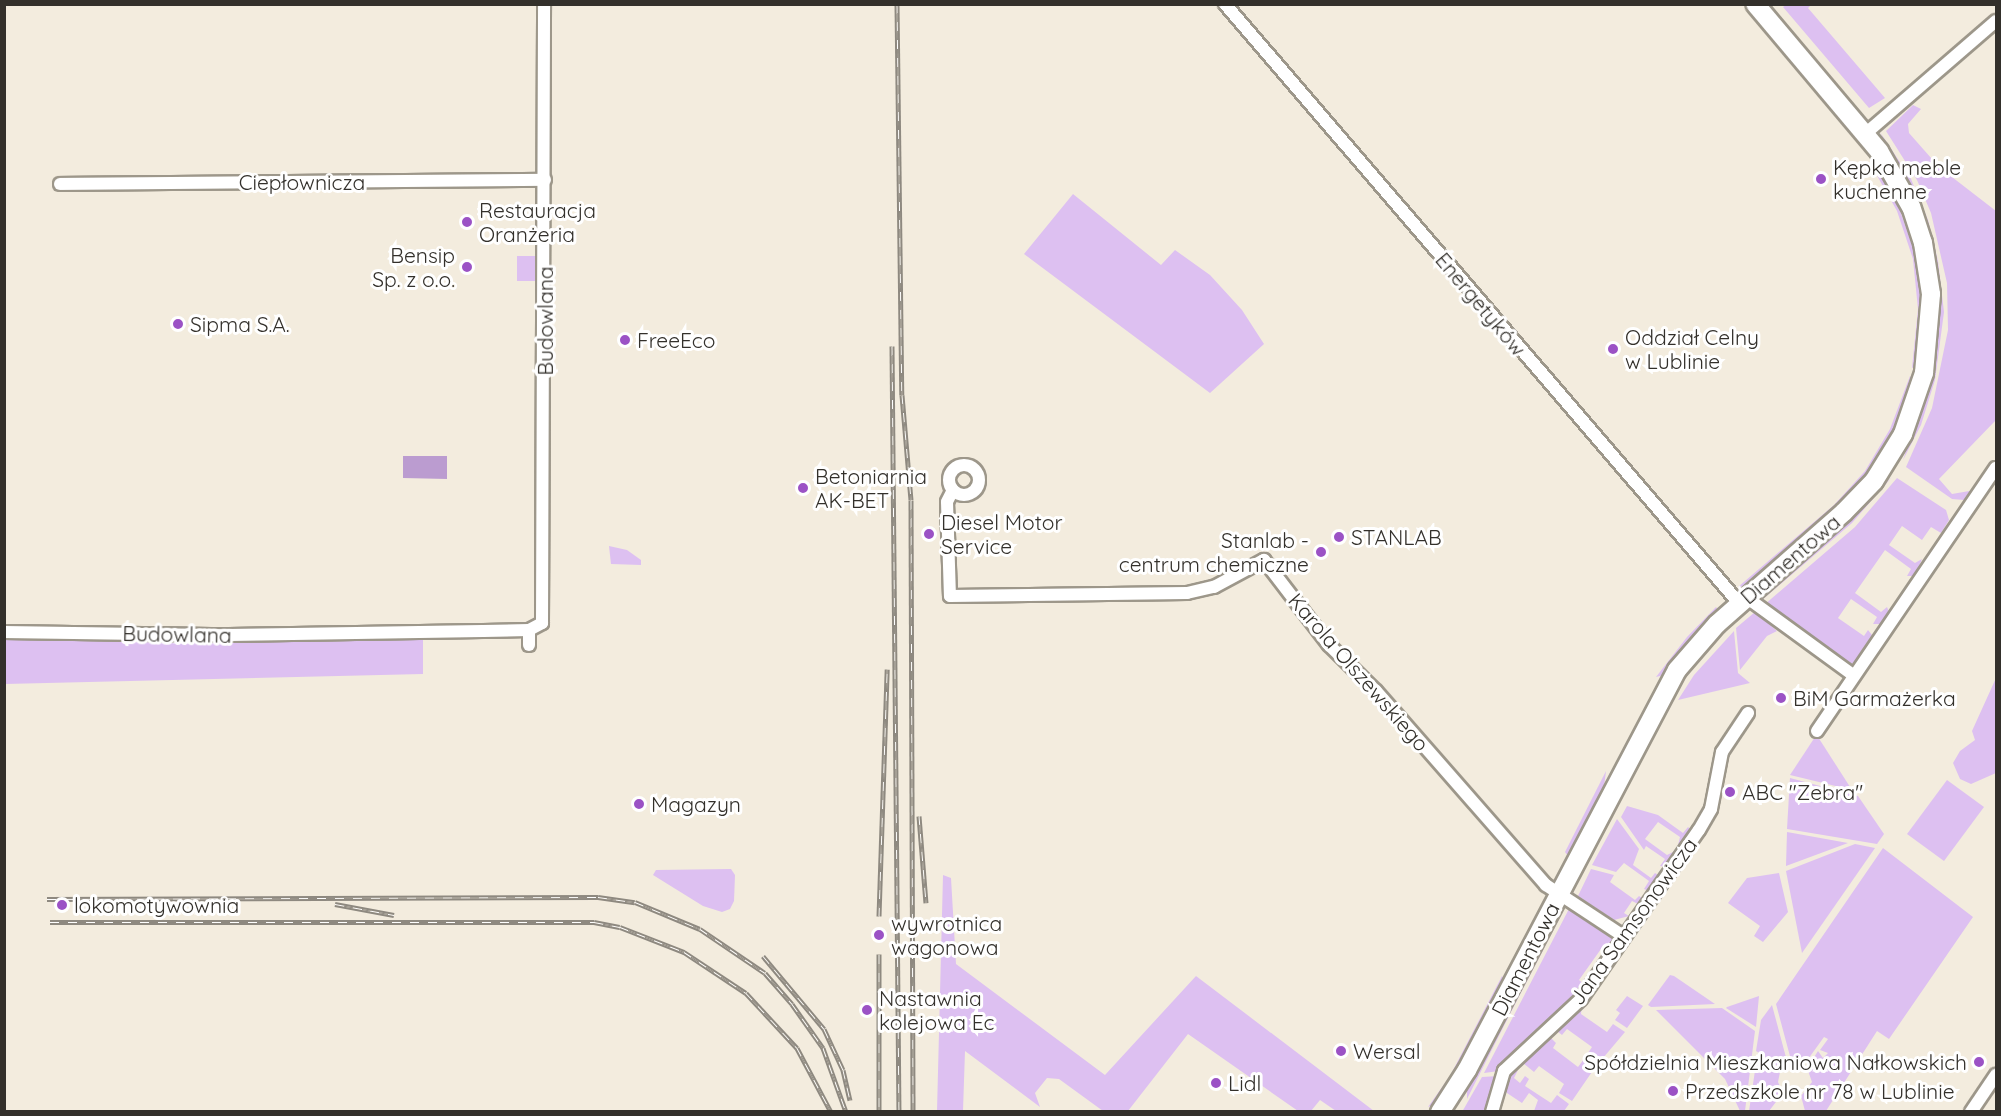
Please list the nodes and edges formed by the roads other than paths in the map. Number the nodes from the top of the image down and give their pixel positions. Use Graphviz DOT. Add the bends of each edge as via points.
graph roads {
  1 [pos="544,4"];
  2 [pos="1225,4"];
  3 [pos="1755,4"];
  4 [pos="1996,21"];
  5 [pos="1865,134"];
  6 [pos="545,180"];
  7 [pos="60,184"];
  8 [pos="1996,468"];
  9 [pos="953,490"];
  10 [pos="1743,600"];
  11 [pos="529,630"];
  12 [pos="4,632"];
  13 [pos="529,645"];
  14 [pos="1853,675"];
  15 [pos="1748,713"];
  16 [pos="1817,731"];
  17 [pos="1559,893"];
  18 [pos="1623,936"];
  19 [pos="1996,1075"];
  20 [pos="1440,1112"];
  21 [pos="1492,1112"];
  22 [pos="1971,1112"];
  1 -- 6 [label="street, Budowlana"];
  2 -- 10 [label="street, Energetyków"];
  3 -- 5 [label="street, Diamentowa"];
  4 -- 5 [label="street"];
  5 -- 10 [label="street, Diamentowa" via="1903,191 1923,243 1931,312 1924,374 1903,434 1874,481 1844,513"];
  6 -- 7 [label="street, Ciepłownicza"];
  6 -- 11 [label="street, Budowlana" via="543,623"];
  8 -- 14 [label="street"];
  9 -- 17 [label="street, Karola Olszewskiego" via="947,502 950,596 1187,593 1214,587 1263,560 1329,645 1376,691 1532,871"];
  10 -- 14 [label="street, Energetyków"];
  10 -- 17 [label="street, Diamentowa" via="1703,637 1669,682"];
  11 -- 12 [label="street, Budowlana" via="229,635"];
  11 -- 13 [label="street"];
  14 -- 16 [label="street" via="1849,688"];
  15 -- 18 [label="street, Jana Samsonowicza" via="1722,752 1710,809 1699,830"];
  17 -- 18 [label="street"];
  17 -- 20 [label="street, Diamentowa" via="1467,1071"];
  18 -- 21 [label="street, Jana Samsonowicza" via="1581,999 1504,1071"];
  19 -- 22 [label="street"];
}
